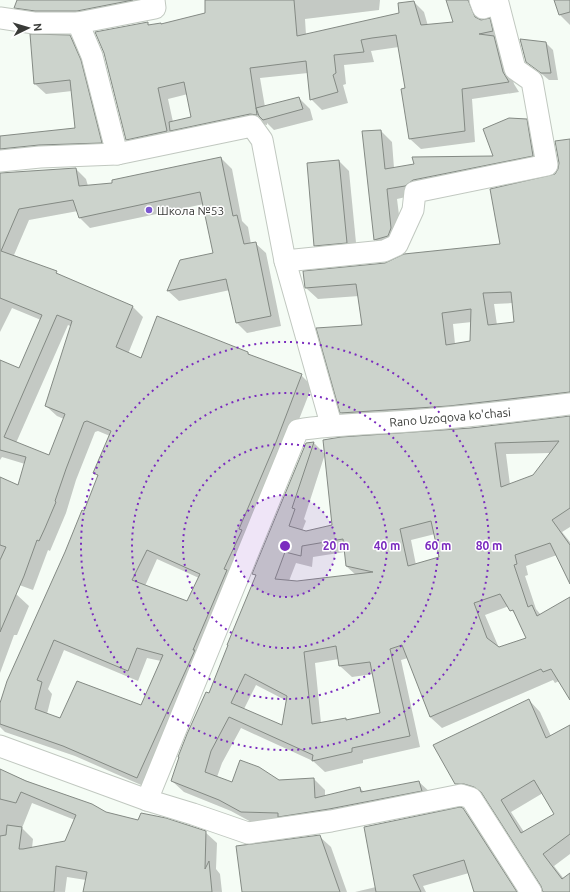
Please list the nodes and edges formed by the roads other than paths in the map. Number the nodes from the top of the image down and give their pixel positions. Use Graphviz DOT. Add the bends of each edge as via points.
graph roads {
  1 [pos="154,0"];
  2 [pos="480,0"];
  3 [pos="0,18"];
  4 [pos="78,23"];
  5 [pos="117,154"];
  6 [pos="0,161"];
  7 [pos="285,261"];
  8 [pos="570,404"];
  9 [pos="331,424"];
  10 [pos="0,746"];
  11 [pos="147,800"];
  12 [pos="531,892"];
  1 -- 4 [label="street" via="155,8"];
  2 -- 7 [label="street" via="483,8 498,3 515,69 532,81 547,165 415,192 413,210 397,245 384,251"];
  3 -- 4 [label="street" via="34,23"];
  4 -- 5 [label="street" via="92,56"];
  5 -- 6 [label="street"];
  5 -- 7 [label="street" via="252,126 262,140"];
  7 -- 9 [label="street"];
  8 -- 9 [label="street, Rano Uzoqova ko'chasi" via="467,417 358,425"];
  9 -- 11 [label="street, Rano Uzoqova ko'chasi" via="298,430"];
  10 -- 11 [label="street"];
  11 -- 12 [label="street" via="248,833 331,822 461,794 471,798"];
}
